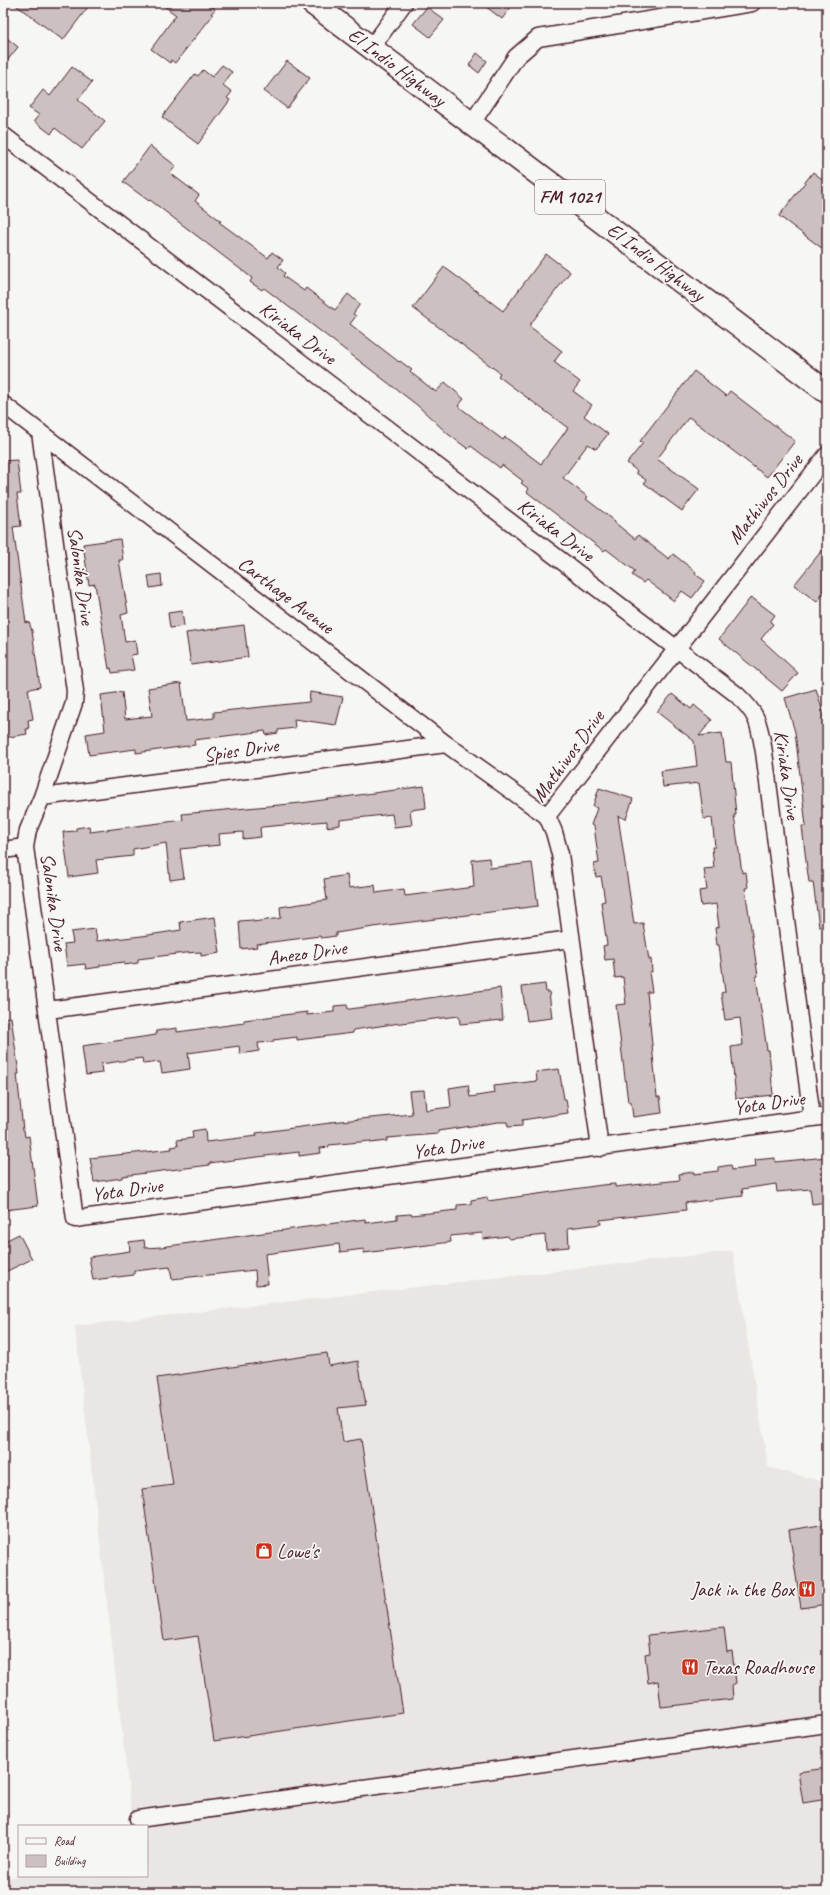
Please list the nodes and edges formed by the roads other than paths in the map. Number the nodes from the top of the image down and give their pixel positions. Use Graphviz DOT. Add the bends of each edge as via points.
graph roads {
  1 [pos="312,3"];
  2 [pos="404,3"];
  3 [pos="752,3"];
  4 [pos="371,48"];
  5 [pos="472,123"];
  6 [pos="3,134"];
  7 [pos="827,392"];
  8 [pos="3,404"];
  9 [pos="40,432"];
  10 [pos="827,455"];
  11 [pos="676,648"];
  12 [pos="446,744"];
  13 [pos="42,797"];
  14 [pos="546,816"];
  15 [pos="25,847"];
  16 [pos="3,850"];
  17 [pos="571,939"];
  18 [pos="48,1010"];
  19 [pos="820,1117"];
  20 [pos="600,1148"];
  21 [pos="75,1219"];
  22 [pos="827,1724"];
  23 [pos="138,1819"];
  1 -- 4 [label="main road, El Indio Highway / FM 1021"];
  2 -- 4 [label="street"];
  3 -- 5 [label="street" via="538,38 516,57"];
  4 -- 5 [label="main road, El Indio Highway / FM 1021"];
  5 -- 7 [label="main road, El Indio Highway / FM 1021"];
  6 -- 11 [label="street, Kiriaka Drive"];
  8 -- 9 [label="street, Carthage Avenue"];
  9 -- 12 [label="street, Carthage Avenue"];
  9 -- 13 [label="street, Salonika Drive" via="75,691 74,703"];
  10 -- 11 [label="street, Mathiwos Drive"];
  11 -- 14 [label="street, Mathiwos Drive"];
  11 -- 19 [label="street, Kiriaka Drive" via="736,694 751,708 759,724"];
  12 -- 13 [label="street, Spies Drive"];
  12 -- 14 [label="street, Carthage Avenue"];
  13 -- 15 [label="street, Salonika Drive" via="28,830"];
  14 -- 17 [label="street, Mathiwos Drive" via="560,854"];
  15 -- 16 [label="street"];
  15 -- 18 [label="street, Salonika Drive"];
  17 -- 18 [label="street, Anezo Drive"];
  17 -- 20 [label="street, Mathiwos Drive"];
  18 -- 21 [label="street, Salonika Drive"];
  19 -- 20 [label="street, Yota Drive"];
  20 -- 21 [label="street, Yota Drive"];
  22 -- 23 [label="street"];
}
